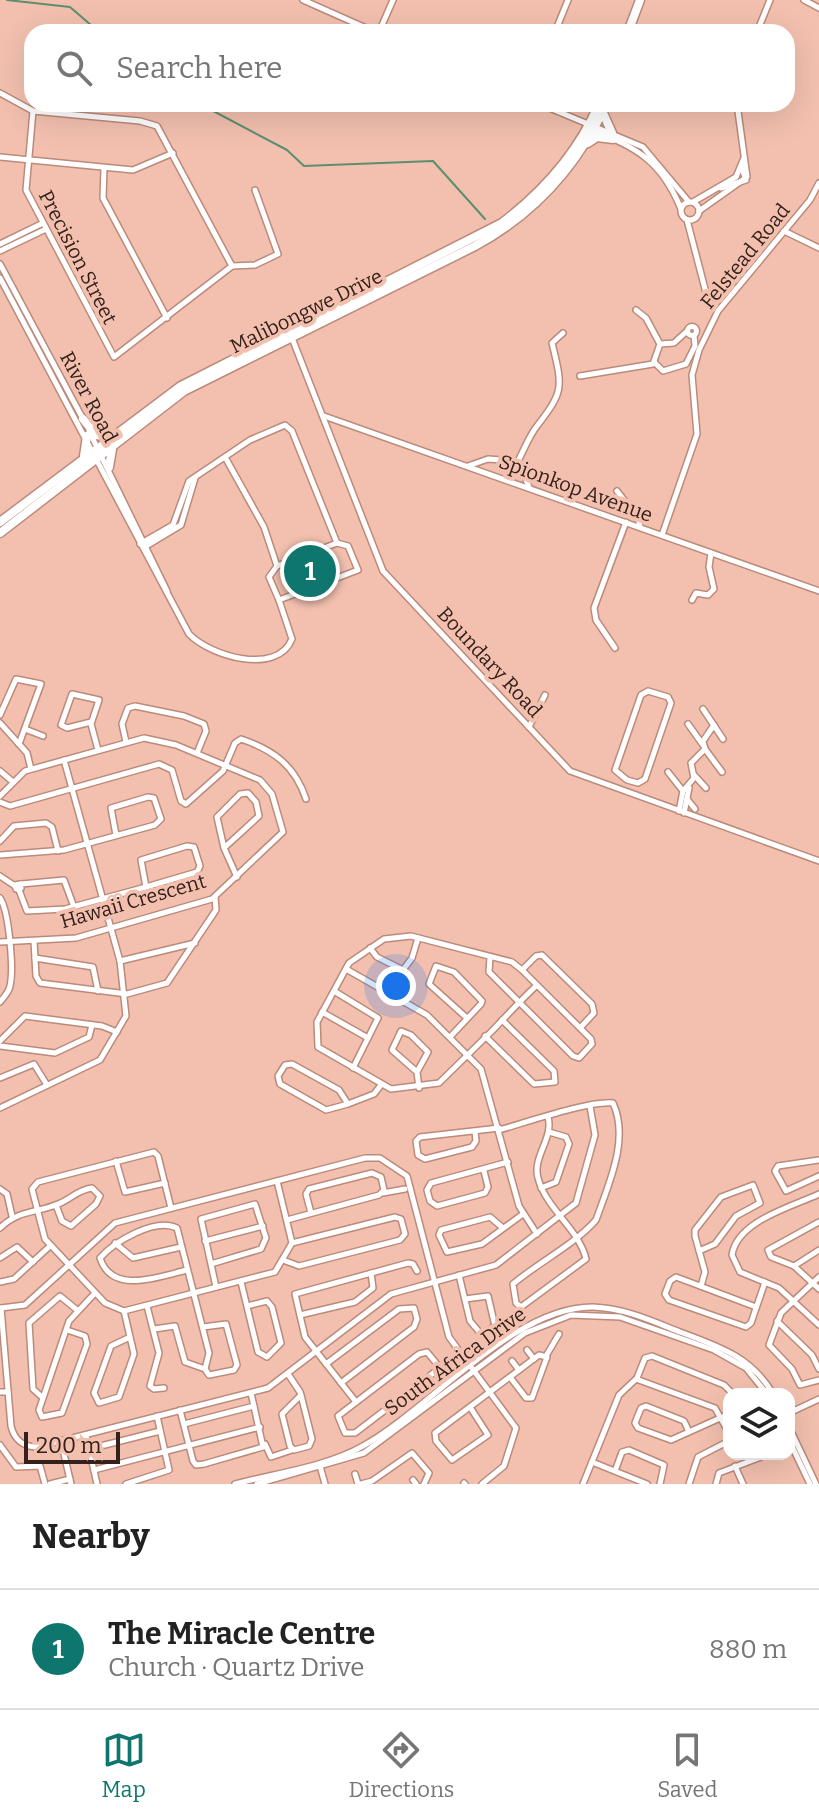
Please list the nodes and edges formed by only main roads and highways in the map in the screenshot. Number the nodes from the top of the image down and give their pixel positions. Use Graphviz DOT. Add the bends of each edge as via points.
graph roads {
  1 [pos="643,0"];
  2 [pos="633,24"];
  3 [pos="600,112"];
  4 [pos="605,112"];
  5 [pos="590,126"];
  6 [pos="585,145"];
  7 [pos="492,233"];
  8 [pos="83,419"];
  9 [pos="87,436"];
  10 [pos="118,437"];
  11 [pos="100,457"];
  12 [pos="85,462"];
  13 [pos="0,522"];
  14 [pos="0,533"];
  1 -- 2 [label="main road"];
  3 -- 5 [label="main road, Malibongwe Drive"];
  4 -- 6 [label="main road" via="612,136"];
  5 -- 6 [label="main road, Malibongwe Drive"];
  5 -- 7 [label="main road, Malibongwe Drive" via="563,166"];
  6 -- 7 [label="main road, Malibongwe Drive" via="542,197"];
  7 -- 10 [label="main road, Malibongwe Drive" via="289,333 199,383"];
  8 -- 10 [label="main road" via="96,435"];
  9 -- 12 [label="main road"];
  10 -- 11 [label="main road, Malibongwe Drive"];
  10 -- 11 [label="main road"];
  11 -- 12 [label="main road"];
  11 -- 12 [label="main road, Malibongwe Drive"];
  12 -- 13 [label="main road, Malibongwe Drive"];
  12 -- 14 [label="main road, Malibongwe Drive"];
}
